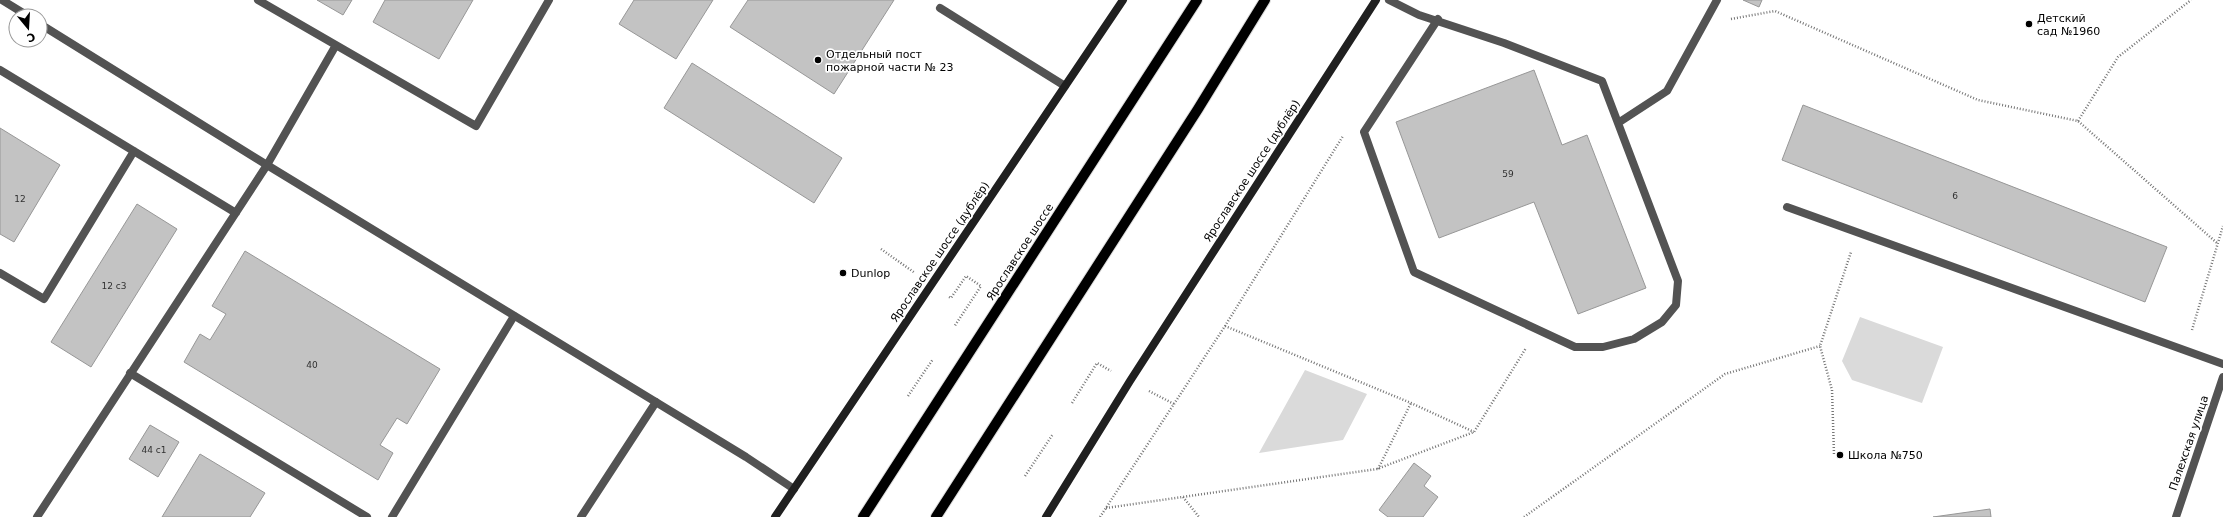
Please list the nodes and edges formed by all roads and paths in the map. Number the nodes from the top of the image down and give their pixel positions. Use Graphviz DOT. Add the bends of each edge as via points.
graph roads {
  1 [pos="2,0"];
  2 [pos="258,0"];
  3 [pos="549,0"];
  4 [pos="1123,0"];
  5 [pos="1197,0"];
  6 [pos="1265,0"];
  7 [pos="1376,0"];
  8 [pos="1389,0"];
  9 [pos="1717,0"];
  10 [pos="2191,0"];
  11 [pos="15,8"];
  12 [pos="940,8"];
  13 [pos="1438,19"];
  14 [pos="1704,24"];
  15 [pos="48,29"];
  16 [pos="336,45"];
  17 [pos="0,70"];
  18 [pos="1065,86"];
  19 [pos="2078,121"];
  20 [pos="1618,122"];
  21 [pos="1347,130"];
  22 [pos="134,151"];
  23 [pos="267,165"];
  24 [pos="1786,207"];
  25 [pos="236,213"];
  26 [pos="2223,226"];
  27 [pos="1858,233"];
  28 [pos="2217,243"];
  29 [pos="0,272"];
  30 [pos="981,286"];
  31 [pos="514,316"];
  32 [pos="1225,326"];
  33 [pos="954,327"];
  34 [pos="1537,329"];
  35 [pos="1820,346"];
  36 [pos="2186,351"];
  37 [pos="933,358"];
  38 [pos="1097,363"];
  39 [pos="2223,364"];
  40 [pos="130,373"];
  41 [pos="2223,377"];
  42 [pos="908,396"];
  43 [pos="656,402"];
  44 [pos="1072,403"];
  45 [pos="1411,403"];
  46 [pos="1474,432"];
  47 [pos="1053,434"];
  48 [pos="1834,454"];
  49 [pos="1377,470"];
  50 [pos="1025,476"];
  51 [pos="794,489"];
  52 [pos="1183,497"];
  53 [pos="1106,508"];
  54 [pos="36,517"];
  55 [pos="367,517"];
  56 [pos="392,517"];
  57 [pos="581,517"];
  58 [pos="775,517"];
  59 [pos="863,517"];
  60 [pos="936,517"];
  61 [pos="1046,517"];
  62 [pos="1100,517"];
  63 [pos="1199,517"];
  64 [pos="1524,517"];
  65 [pos="2176,517"];
  1 -- 11 [label="street"];
  2 -- 16 [label="street"];
  3 -- 16 [label="street" via="476,126"];
  4 -- 18 [label="street, Ярославское шоссе (дублёр)"];
  5 -- 59 [label="main road, Ярославское шоссе"];
  6 -- 60 [label="main road" via="1198,110"];
  7 -- 61 [label="street, Ярославское шоссе (дублёр)" via="1130,381"];
  8 -- 13 [label="street" via="1419,15"];
  9 -- 14 [label="street"];
  10 -- 19 [label="path" via="2118,57"];
  12 -- 18 [label="street"];
  13 -- 20 [label="street" via="1602,81"];
  13 -- 34 [label="street" via="1364,132 1414,272"];
  14 -- 19 [label="path" via="1775,11 1978,100"];
  14 -- 20 [label="street" via="1666,91"];
  15 -- 23 [label="street"];
  16 -- 23 [label="street"];
  17 -- 22 [label="street"];
  18 -- 51 [label="street, Ярославское шоссе (дублёр)"];
  19 -- 28 [label="path"];
  20 -- 34 [label="street" via="1678,281 1676,305 1662,322 1634,339 1603,347 1575,347"];
  21 -- 32 [label="path"];
  22 -- 25 [label="street"];
  22 -- 29 [label="street" via="44,299"];
  23 -- 25 [label="street"];
  23 -- 31 [label="street"];
  24 -- 27 [label="street"];
  25 -- 40 [label="street"];
  26 -- 28 [label="path"];
  27 -- 35 [label="path"];
  27 -- 36 [label="street"];
  28 -- 36 [label="path"];
  30 -- 33 [label="path"];
  31 -- 43 [label="street"];
  31 -- 56 [label="street"];
  32 -- 45 [label="path"];
  32 -- 53 [label="path"];
  34 -- 46 [label="path"];
  35 -- 48 [label="path" via="1832,390"];
  35 -- 64 [label="path" via="1724,374"];
  36 -- 39 [label="street"];
  37 -- 42 [label="path"];
  38 -- 44 [label="path"];
  40 -- 54 [label="street"];
  40 -- 55 [label="street"];
  41 -- 65 [label="street, Палехская улица"];
  43 -- 51 [label="street"];
  43 -- 57 [label="street"];
  45 -- 46 [label="path"];
  45 -- 49 [label="path"];
  46 -- 49 [label="path"];
  47 -- 50 [label="path"];
  49 -- 52 [label="path"];
  51 -- 58 [label="street, Ярославское шоссе (дублёр)"];
  52 -- 53 [label="path"];
  52 -- 63 [label="path"];
  53 -- 62 [label="path"];
}
